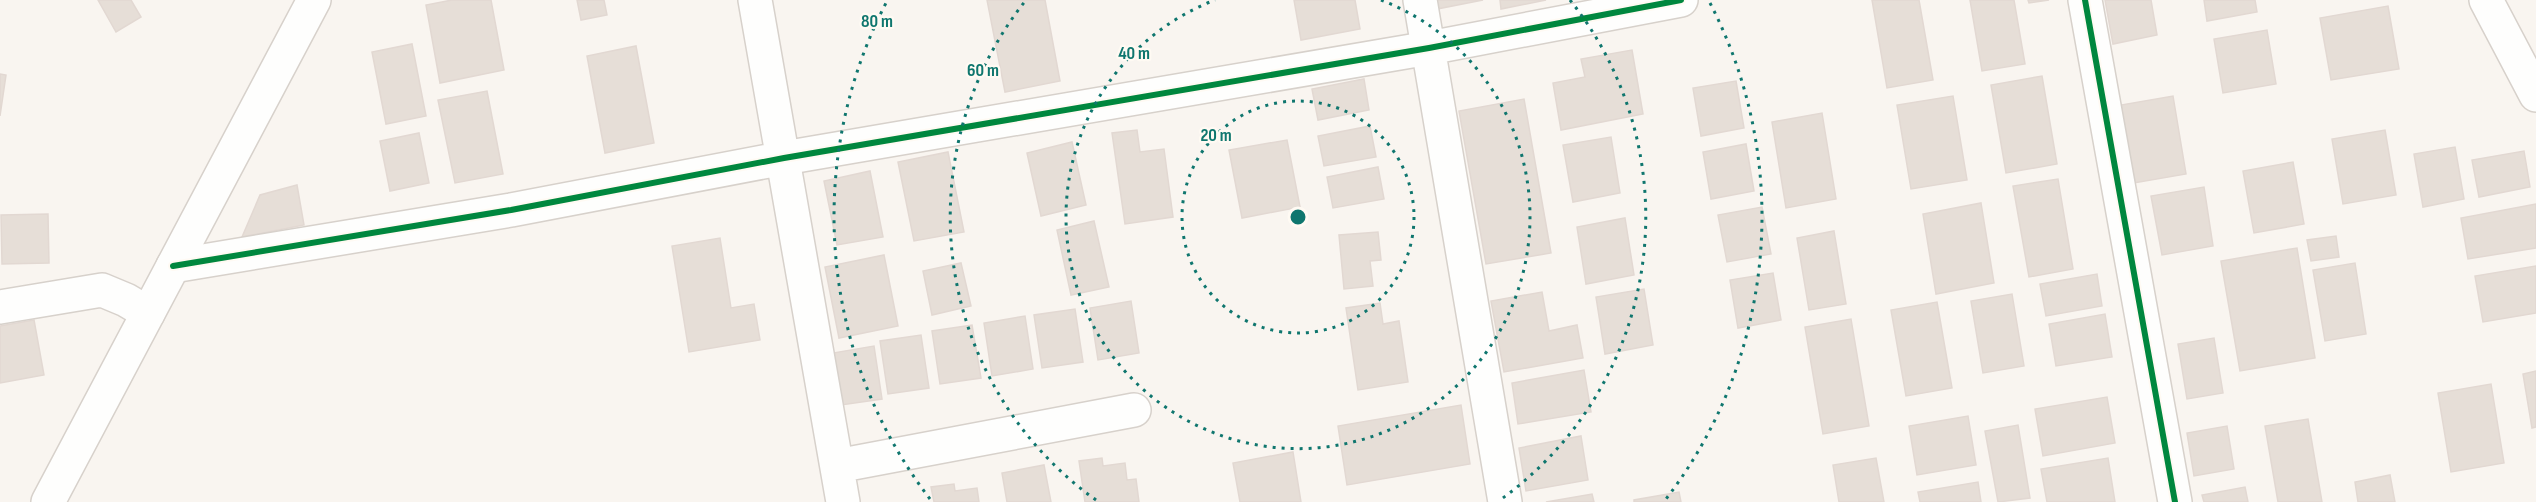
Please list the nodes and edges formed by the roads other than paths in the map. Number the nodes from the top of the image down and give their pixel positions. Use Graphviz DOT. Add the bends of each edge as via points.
graph roads {
  1 [pos="314,0"];
  2 [pos="755,0"];
  3 [pos="1420,0"];
  4 [pos="1681,0"];
  5 [pos="2085,0"];
  6 [pos="2486,0"];
  7 [pos="1429,48"];
  8 [pos="2536,95"];
  9 [pos="784,158"];
  10 [pos="173,266"];
  11 [pos="0,307"];
  12 [pos="147,313"];
  13 [pos="1134,410"];
  14 [pos="837,466"];
  15 [pos="48,502"];
  16 [pos="843,502"];
  17 [pos="1505,502"];
  18 [pos="2175,502"];
  1 -- 10 [label="street"];
  2 -- 9 [label="street"];
  3 -- 7 [label="street"];
  4 -- 7 [label="street"];
  5 -- 18 [label="street"];
  6 -- 8 [label="street"];
  7 -- 9 [label="street"];
  7 -- 17 [label="street"];
  9 -- 10 [label="street" via="511,210"];
  9 -- 14 [label="street"];
  10 -- 12 [label="street"];
  11 -- 12 [label="street" via="102,290"];
  12 -- 15 [label="street"];
  13 -- 14 [label="street"];
  14 -- 16 [label="street"];
}
